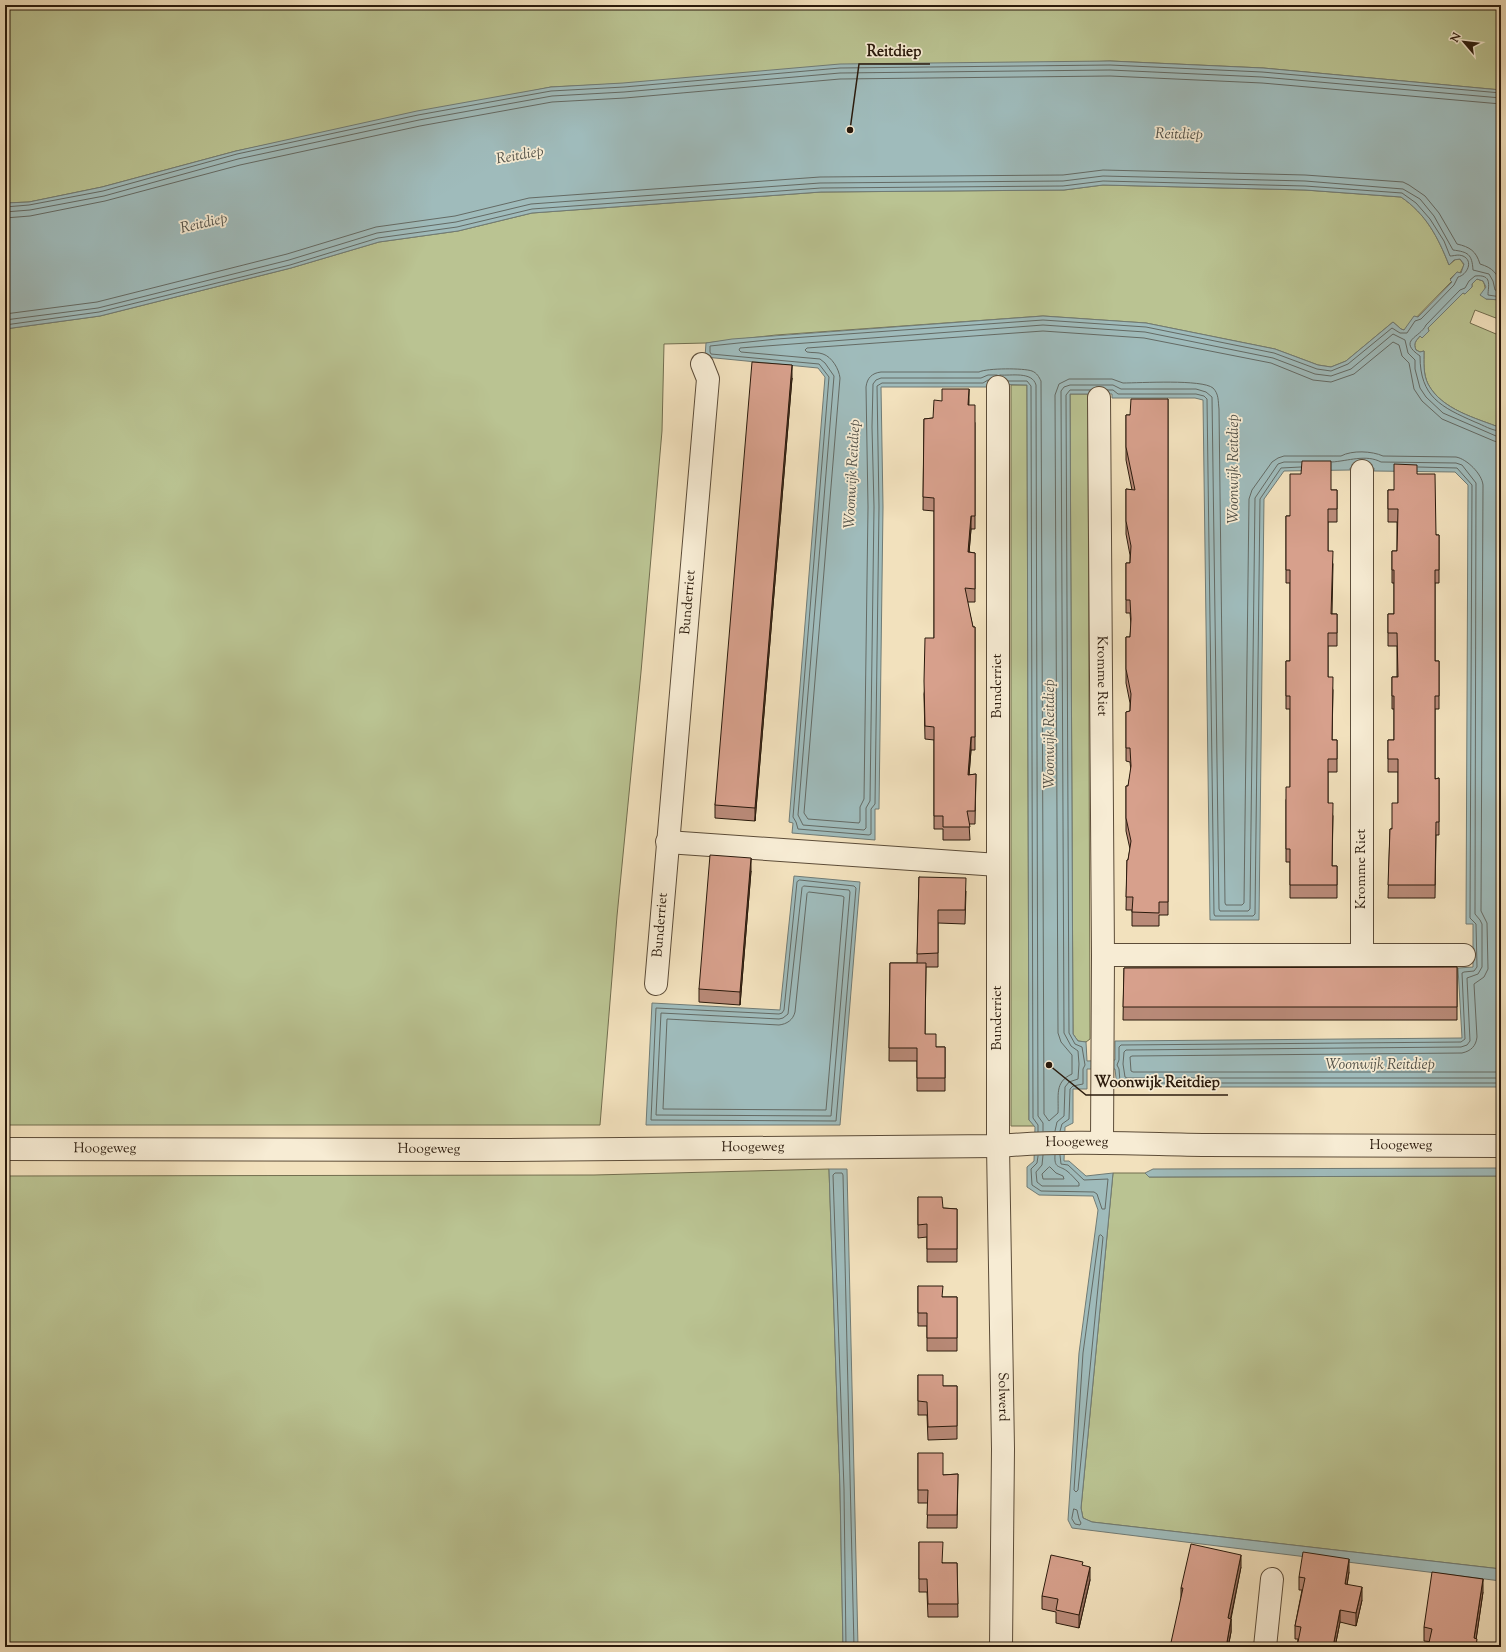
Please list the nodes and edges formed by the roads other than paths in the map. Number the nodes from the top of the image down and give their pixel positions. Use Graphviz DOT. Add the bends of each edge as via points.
graph roads {
  1 [pos="702,364"];
  2 [pos="998,387"];
  3 [pos="1099,398"];
  4 [pos="1362,471"];
  5 [pos="668,842"];
  6 [pos="998,865"];
  7 [pos="1103,955"];
  8 [pos="1362,955"];
  9 [pos="1464,955"];
  10 [pos="656,984"];
  11 [pos="1102,1143"];
  12 [pos="998,1146"];
  13 [pos="1501,1146"];
  14 [pos="5,1149"];
  15 [pos="1272,1579"];
  16 [pos="1001,1647"];
  17 [pos="1265,1647"];
  1 -- 5 [label="street, Bunderriet" via="708,379"];
  2 -- 6 [label="street, Bunderriet"];
  3 -- 7 [label="street, Kromme Riet"];
  4 -- 8 [label="street, Kromme Riet"];
  5 -- 6 [label="street"];
  5 -- 10 [label="street, Bunderriet"];
  6 -- 12 [label="street, Bunderriet"];
  7 -- 8 [label="street"];
  7 -- 11 [label="street, Kromme Riet"];
  8 -- 9 [label="street"];
  11 -- 12 [label="street, Hoogeweg"];
  11 -- 13 [label="street, Hoogeweg"];
  12 -- 14 [label="street, Hoogeweg" via="495,1150"];
  12 -- 16 [label="street, Solwerd" via="1003,1449"];
  15 -- 17 [label="street"];
}
